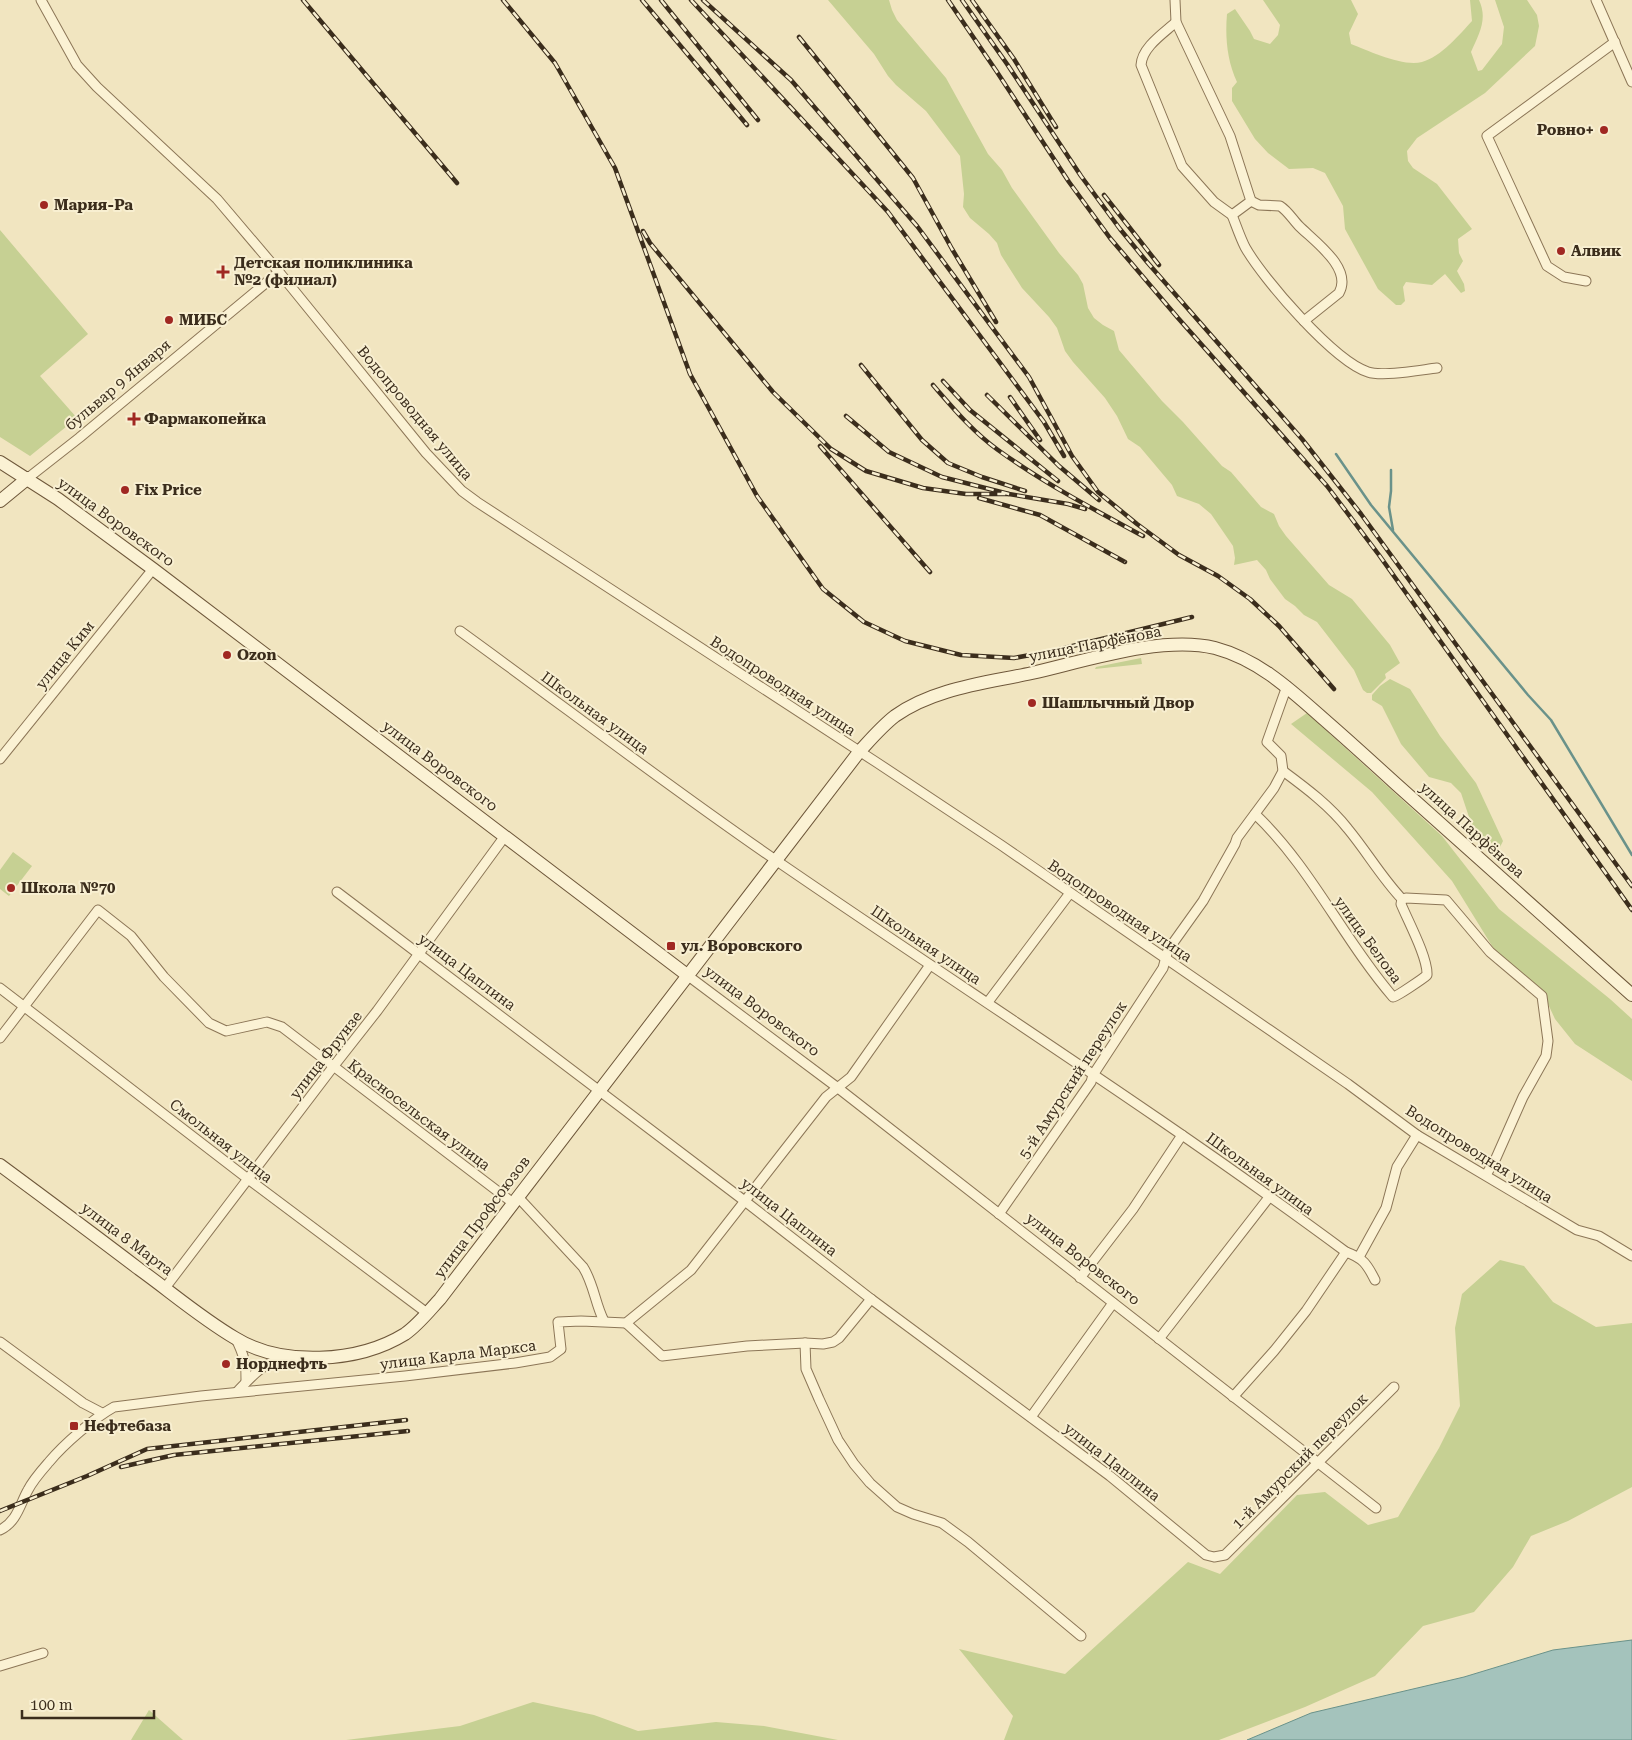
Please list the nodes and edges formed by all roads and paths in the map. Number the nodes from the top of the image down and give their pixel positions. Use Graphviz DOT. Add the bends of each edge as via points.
graph roads {
  1 [pos="41,0"];
  2 [pos="1175,0"];
  3 [pos="1596,0"];
  4 [pos="1176,22"];
  5 [pos="1615,42"];
  6 [pos="1632,82"];
  7 [pos="1251,202"];
  8 [pos="1232,215"];
  9 [pos="278,272"];
  10 [pos="1586,282"];
  11 [pos="1304,321"];
  12 [pos="1437,368"];
  13 [pos="0,462"];
  14 [pos="28,478"];
  15 [pos="0,501"];
  16 [pos="153,569"];
  17 [pos="460,631"];
  18 [pos="1287,686"];
  19 [pos="859,752"];
  20 [pos="0,759"];
  21 [pos="1283,771"];
  22 [pos="1255,814"];
  23 [pos="505,836"];
  24 [pos="776,860"];
  25 [pos="337,892"];
  26 [pos="1070,894"];
  27 [pos="1402,899"];
  28 [pos="420,954"];
  29 [pos="1166,959"];
  30 [pos="930,965"];
  31 [pos="687,975"];
  32 [pos="0,988"];
  33 [pos="1632,995"];
  34 [pos="988,1002"];
  35 [pos="24,1006"];
  36 [pos="0,1038"];
  37 [pos="333,1067"];
  38 [pos="1093,1075"];
  39 [pos="838,1088"];
  40 [pos="599,1090"];
  41 [pos="1182,1135"];
  42 [pos="1417,1135"];
  43 [pos="0,1165"];
  44 [pos="1486,1176"];
  45 [pos="248,1179"];
  46 [pos="1270,1196"];
  47 [pos="516,1200"];
  48 [pos="746,1202"];
  49 [pos="999,1214"];
  50 [pos="1346,1252"];
  51 [pos="1632,1256"];
  52 [pos="1358,1257"];
  53 [pos="1080,1278"];
  54 [pos="1374,1280"];
  55 [pos="165,1288"];
  56 [pos="871,1299"];
  57 [pos="1113,1303"];
  58 [pos="427,1313"];
  59 [pos="604,1321"];
  60 [pos="626,1323"];
  61 [pos="236,1338"];
  62 [pos="1159,1338"];
  63 [pos="0,1342"];
  64 [pos="805,1343"];
  65 [pos="303,1358"];
  66 [pos="246,1381"];
  67 [pos="1394,1387"];
  68 [pos="237,1392"];
  69 [pos="1233,1397"];
  70 [pos="102,1413"];
  71 [pos="1031,1416"];
  72 [pos="1316,1463"];
  73 [pos="1376,1508"];
  74 [pos="0,1530"];
  75 [pos="1225,1555"];
  76 [pos="1081,1636"];
  77 [pos="43,1654"];
  78 [pos="0,1666"];
  1 -- 9 [label="street, Водопроводная улица" via="77,65 217,199"];
  2 -- 4 [label="street"];
  3 -- 5 [label="street"];
  4 -- 7 [label="street" via="1230,136"];
  4 -- 8 [label="street" via="1145,51 1141,65 1182,166 1214,202"];
  5 -- 6 [label="street"];
  5 -- 10 [label="street" via="1487,136 1547,266 1564,277"];
  7 -- 8 [label="street"];
  7 -- 11 [label="street" via="1280,206 1333,259 1339,271 1342,288 1339,293"];
  8 -- 11 [label="street" via="1246,247"];
  9 -- 14 [label="street, бульвар 9 Января"];
  9 -- 19 [label="street, Водопроводная улица" via="426,453 462,491"];
  11 -- 12 [label="street" via="1334,350 1367,372 1378,374"];
  13 -- 14 [label="main road, улица Воровского"];
  14 -- 15 [label="main road, бульвар 9 Января"];
  14 -- 16 [label="main road, улица Воровского"];
  16 -- 20 [label="street, улица Ким"];
  16 -- 23 [label="main road, улица Воровского"];
  17 -- 24 [label="street, Школьная улица"];
  18 -- 19 [label="main road, улица Парфёнова" via="1234,654 1191,645 1159,646 932,697 895,716"];
  18 -- 21 [label="street" via="1267,742 1281,756"];
  18 -- 33 [label="main road, улица Парфёнова"];
  19 -- 24 [label="main road, улица Парфёнова"];
  19 -- 26 [label="street, Водопроводная улица"];
  21 -- 22 [label="street, 5-й Амурский переулок"];
  21 -- 27 [label="street" via="1320,798"];
  22 -- 27 [label="street, улица Белова" via="1298,864 1393,997 1427,975 1401,904"];
  22 -- 29 [label="street, 5-й Амурский переулок" via="1237,838 1203,901 1168,950"];
  23 -- 28 [label="street, улица Фрунзе"];
  23 -- 31 [label="main road, улица Воровского"];
  24 -- 30 [label="street, Школьная улица"];
  24 -- 31 [label="main road, улица Парфёнова"];
  25 -- 28 [label="street, улица Цаплина"];
  26 -- 29 [label="street, Водопроводная улица"];
  26 -- 34 [label="street"];
  27 -- 44 [label="street" via="1446,900 1490,952 1537,991 1544,1002 1548,1041 1546,1056"];
  28 -- 37 [label="street, улица Фрунзе"];
  28 -- 40 [label="street, улица Цаплина"];
  29 -- 38 [label="street, 5-й Амурский переулок"];
  29 -- 42 [label="street, Водопроводная улица"];
  30 -- 34 [label="street, Школьная улица"];
  30 -- 39 [label="street" via="851,1077"];
  31 -- 39 [label="street, улица Воровского"];
  31 -- 40 [label="main road, улица Профсоюзов"];
  32 -- 35 [label="street, Смольная улица"];
  34 -- 38 [label="street, Школьная улица"];
  35 -- 36 [label="street"];
  35 -- 37 [label="street, Красносельская улица" via="98,910 130,936 209,1023 226,1031 273,1023"];
  35 -- 45 [label="street, Смольная улица"];
  37 -- 45 [label="street, улица Фрунзе"];
  37 -- 47 [label="street, Красносельская улица"];
  38 -- 41 [label="street, Школьная улица"];
  38 -- 49 [label="street, 5-й Амурский переулок"];
  39 -- 48 [label="street" via="826,1097"];
  39 -- 49 [label="street, улица Воровского"];
  40 -- 47 [label="main road, улица Профсоюзов"];
  40 -- 48 [label="street, улица Цаплина"];
  41 -- 46 [label="street, Школьная улица"];
  41 -- 53 [label="street" via="1133,1209"];
  42 -- 44 [label="street, Водопроводная улица"];
  42 -- 52 [label="street" via="1397,1167 1386,1208"];
  43 -- 55 [label="main road, улица 8 Марта"];
  44 -- 51 [label="street, Водопроводная улица" via="1577,1230 1599,1236"];
  45 -- 55 [label="street, улица Фрунзе"];
  45 -- 58 [label="street, Смольная улица"];
  46 -- 50 [label="street, Школьная улица"];
  46 -- 62 [label="street"];
  47 -- 58 [label="main road, улица Профсоюзов"];
  47 -- 59 [label="street, Красносельская улица" via="583,1268"];
  48 -- 56 [label="street, улица Цаплина"];
  48 -- 60 [label="street" via="691,1270"];
  49 -- 53 [label="street, улица Воровского"];
  50 -- 52 [label="street, Школьная улица"];
  50 -- 69 [label="street" via="1306,1311"];
  52 -- 54 [label="street" via="1368,1266"];
  53 -- 57 [label="street, улица Воровского"];
  55 -- 61 [label="main road, улица 8 Марта"];
  56 -- 64 [label="street" via="839,1338 823,1344"];
  56 -- 71 [label="street, улица Цаплина"];
  57 -- 62 [label="street, улица Воровского"];
  57 -- 71 [label="street"];
  58 -- 65 [label="main road, улица Профсоюзов" via="406,1333 382,1346 359,1353"];
  59 -- 60 [label="street, улица Карла Маркса"];
  59 -- 68 [label="street, улица Карла Маркса" via="558,1322 561,1349 550,1357 412,1376"];
  60 -- 64 [label="street" via="662,1356"];
  61 -- 65 [label="main road, улица Профсоюзов" via="260,1349"];
  61 -- 66 [label="street" via="244,1355"];
  62 -- 69 [label="street, улица Воровского"];
  63 -- 70 [label="street" via="83,1404"];
  64 -- 76 [label="street" via="806,1369 838,1440 870,1483 897,1507 942,1523"];
  65 -- 66 [label="street" via="271,1362"];
  66 -- 68 [label="street"];
  67 -- 72 [label="street, 1-й Амурский переулок"];
  68 -- 70 [label="street, улица Карла Маркса" via="114,1407"];
  69 -- 72 [label="street, улица Воровского"];
  70 -- 74 [label="street, улица Карла Маркса" via="50,1461 29,1488 16,1515"];
  71 -- 75 [label="street, улица Цаплина" via="1206,1555"];
  72 -- 73 [label="street, улица Воровского"];
  72 -- 75 [label="street, 1-й Амурский переулок"];
  77 -- 78 [label="street"];
}
